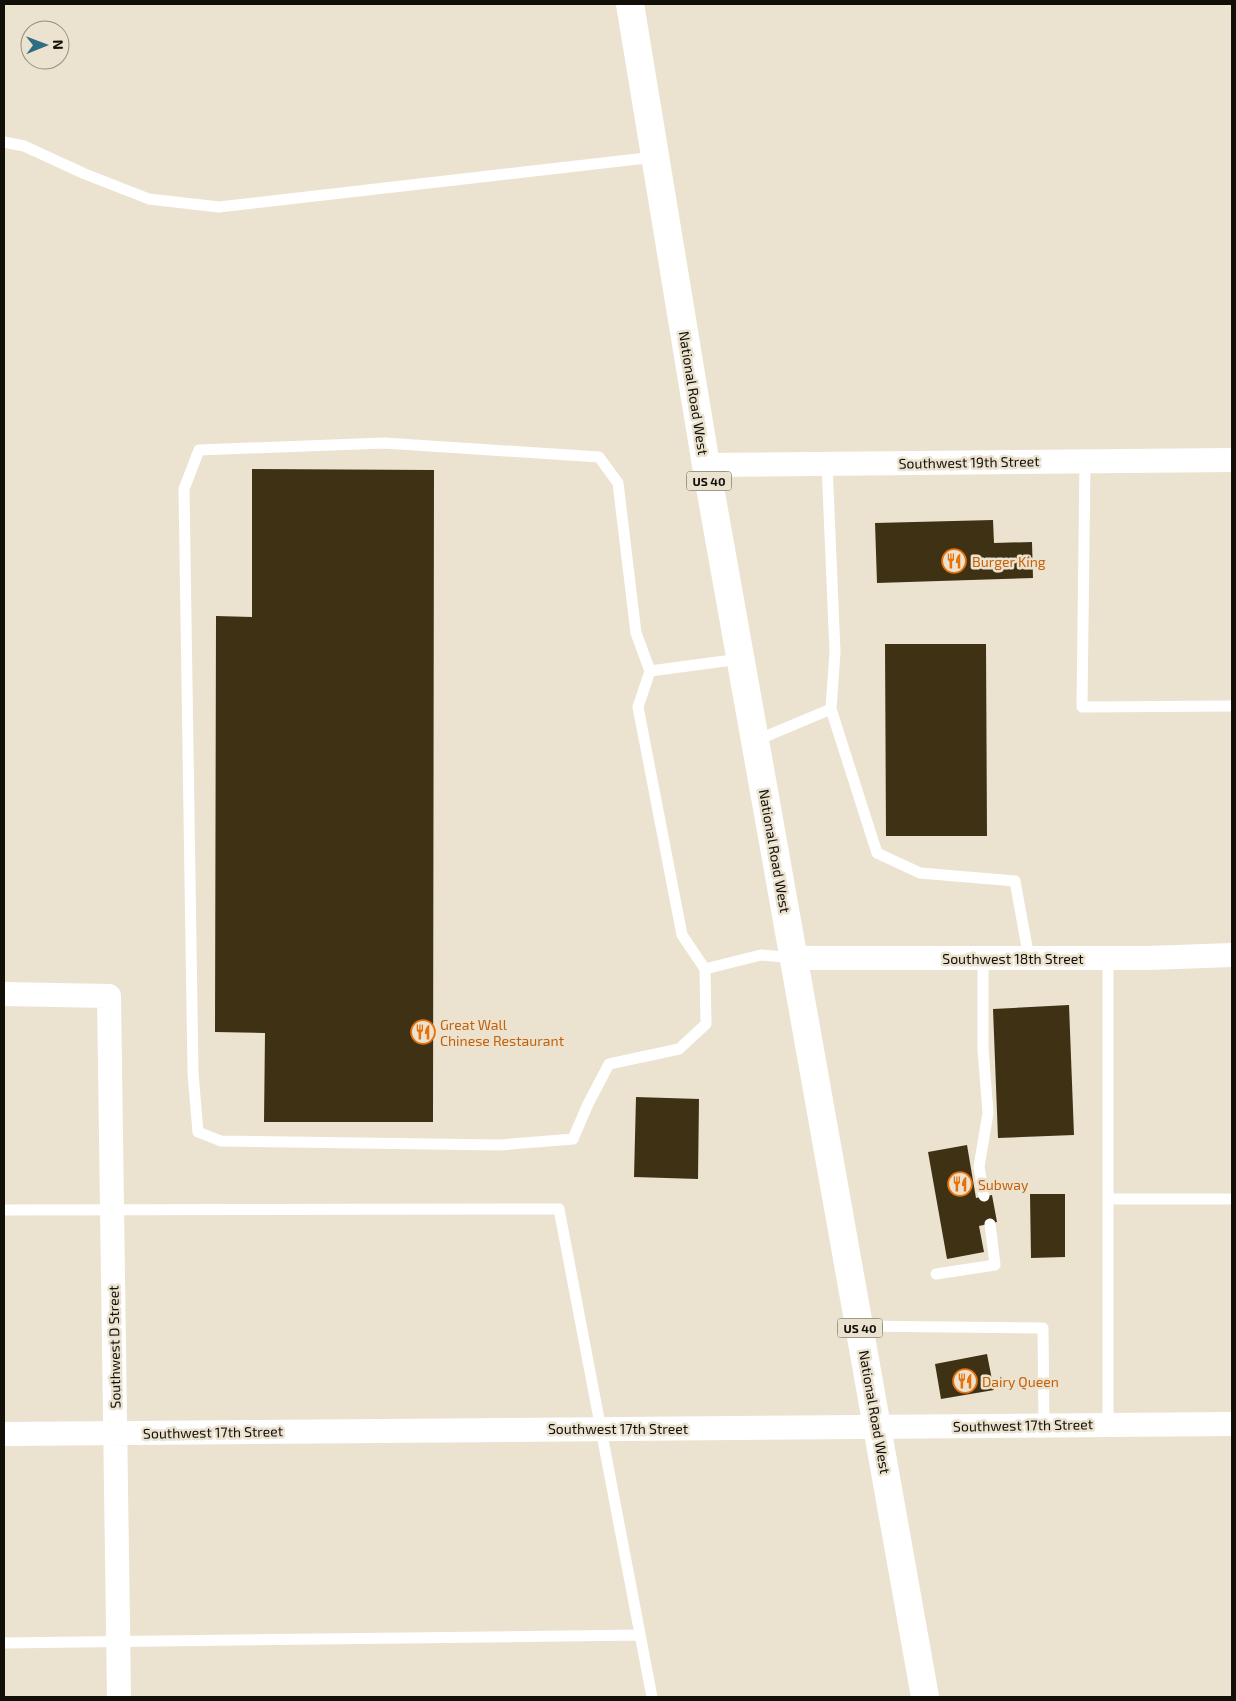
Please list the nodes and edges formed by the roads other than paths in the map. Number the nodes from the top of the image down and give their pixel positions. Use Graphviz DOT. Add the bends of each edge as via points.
graph roads {
  1 [pos="630,4"];
  2 [pos="4,142"];
  3 [pos="655,157"];
  4 [pos="1232,460"];
  5 [pos="1085,461"];
  6 [pos="826,464"];
  7 [pos="706,465"];
  8 [pos="740,659"];
  9 [pos="650,671"];
  10 [pos="1232,706"];
  11 [pos="831,709"];
  12 [pos="755,741"];
  13 [pos="1232,955"];
  14 [pos="794,958"];
  15 [pos="983,958"];
  16 [pos="1029,958"];
  17 [pos="1108,958"];
  18 [pos="705,969"];
  19 [pos="4,994"];
  20 [pos="984,1196"];
  21 [pos="1108,1199"];
  22 [pos="1232,1199"];
  23 [pos="4,1210"];
  24 [pos="112,1210"];
  25 [pos="990,1224"];
  26 [pos="936,1274"];
  27 [pos="859,1326"];
  28 [pos="1232,1424"];
  29 [pos="1044,1425"];
  30 [pos="1108,1425"];
  31 [pos="877,1427"];
  32 [pos="600,1428"];
  33 [pos="115,1432"];
  34 [pos="4,1434"];
  35 [pos="640,1635"];
  36 [pos="118,1642"];
  37 [pos="4,1643"];
  38 [pos="119,1697"];
  39 [pos="652,1697"];
  40 [pos="925,1697"];
  1 -- 3 [label="main road, National Road West / US 40"];
  2 -- 3 [label="lane" via="24,146 149,199 219,207"];
  3 -- 7 [label="main road, National Road West / US 40"];
  4 -- 5 [label="street, Southwest 19th Street"];
  5 -- 6 [label="street, Southwest 19th Street"];
  5 -- 10 [label="lane" via="1082,707"];
  6 -- 7 [label="street, Southwest 19th Street"];
  6 -- 11 [label="lane" via="835,652"];
  7 -- 8 [label="main road, National Road West / US 40"];
  8 -- 9 [label="lane"];
  8 -- 12 [label="main road, National Road West / US 40"];
  9 -- 18 [label="lane" via="638,707 682,935"];
  9 -- 18 [label="lane" via="636,633 618,483 599,456 384,443 199,450 184,489 193,1073 198,1132 221,1141 500,1145 573,1139 609,1064 679,1049 706,1024"];
  11 -- 12 [label="lane"];
  11 -- 16 [label="lane" via="877,852 920,873 1015,881"];
  12 -- 14 [label="main road, National Road West / US 40"];
  13 -- 17 [label="street, Southwest 18th Street"];
  14 -- 15 [label="street, Southwest 18th Street"];
  14 -- 18 [label="lane" via="761,954"];
  14 -- 27 [label="main road, National Road West / US 40"];
  15 -- 16 [label="street, Southwest 18th Street"];
  15 -- 20 [label="lane" via="983,1049 988,1113 979,1167"];
  16 -- 17 [label="street, Southwest 18th Street"];
  17 -- 21 [label="lane"];
  19 -- 24 [label="street, Southwest D Street" via="109,996"];
  21 -- 22 [label="lane"];
  21 -- 30 [label="lane"];
  23 -- 24 [label="lane"];
  24 -- 32 [label="lane" via="559,1209"];
  24 -- 33 [label="street, Southwest D Street"];
  25 -- 26 [label="lane" via="995,1265"];
  27 -- 29 [label="lane" via="1043,1328"];
  27 -- 31 [label="main road, National Road West / US 40"];
  28 -- 30 [label="street, Southwest 17th Street"];
  29 -- 30 [label="street, Southwest 17th Street"];
  29 -- 31 [label="street, Southwest 17th Street"];
  31 -- 32 [label="street, Southwest 17th Street"];
  31 -- 40 [label="main road, National Road West / US 40"];
  32 -- 33 [label="street, Southwest 17th Street"];
  32 -- 35 [label="lane"];
  33 -- 34 [label="street, Southwest 17th Street"];
  33 -- 36 [label="street, Southwest D Street"];
  35 -- 36 [label="lane"];
  35 -- 39 [label="lane"];
  36 -- 37 [label="lane"];
  36 -- 38 [label="street, Southwest D Street"];
}
